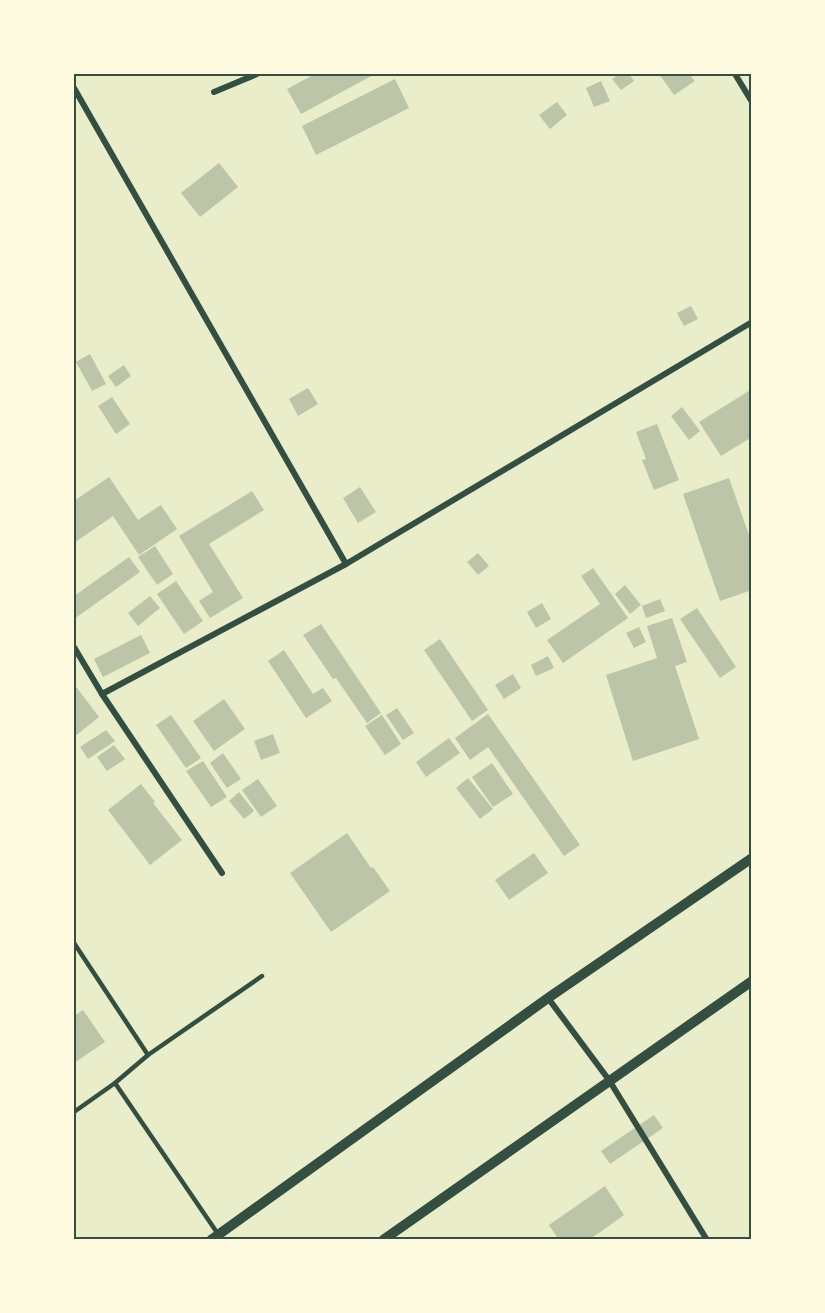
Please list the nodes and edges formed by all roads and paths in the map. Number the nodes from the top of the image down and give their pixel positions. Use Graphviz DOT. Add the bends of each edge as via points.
graph roads {
  1 [pos="257,74"];
  2 [pos="735,74"];
  3 [pos="74,88"];
  4 [pos="214,92"];
  5 [pos="752,102"];
  6 [pos="752,322"];
  7 [pos="346,564"];
  8 [pos="74,647"];
  9 [pos="102,694"];
  10 [pos="752,858"];
  11 [pos="222,873"];
  12 [pos="74,943"];
  13 [pos="262,976"];
  14 [pos="752,981"];
  15 [pos="548,998"];
  16 [pos="148,1055"];
  17 [pos="609,1080"];
  18 [pos="115,1083"];
  19 [pos="74,1112"];
  20 [pos="215,1237"];
  21 [pos="383,1239"];
  22 [pos="708,1239"];
  1 -- 4 [label="street"];
  2 -- 5 [label="street"];
  3 -- 7 [label="street"];
  6 -- 7 [label="street"];
  7 -- 9 [label="street"];
  8 -- 9 [label="street"];
  9 -- 11 [label="street"];
  10 -- 15 [label="street"];
  12 -- 16 [label="lane"];
  13 -- 16 [label="lane"];
  14 -- 17 [label="street"];
  15 -- 17 [label="street"];
  15 -- 20 [label="street"];
  16 -- 18 [label="lane"];
  17 -- 21 [label="street"];
  17 -- 22 [label="street"];
  18 -- 19 [label="lane"];
  18 -- 20 [label="lane"];
}
